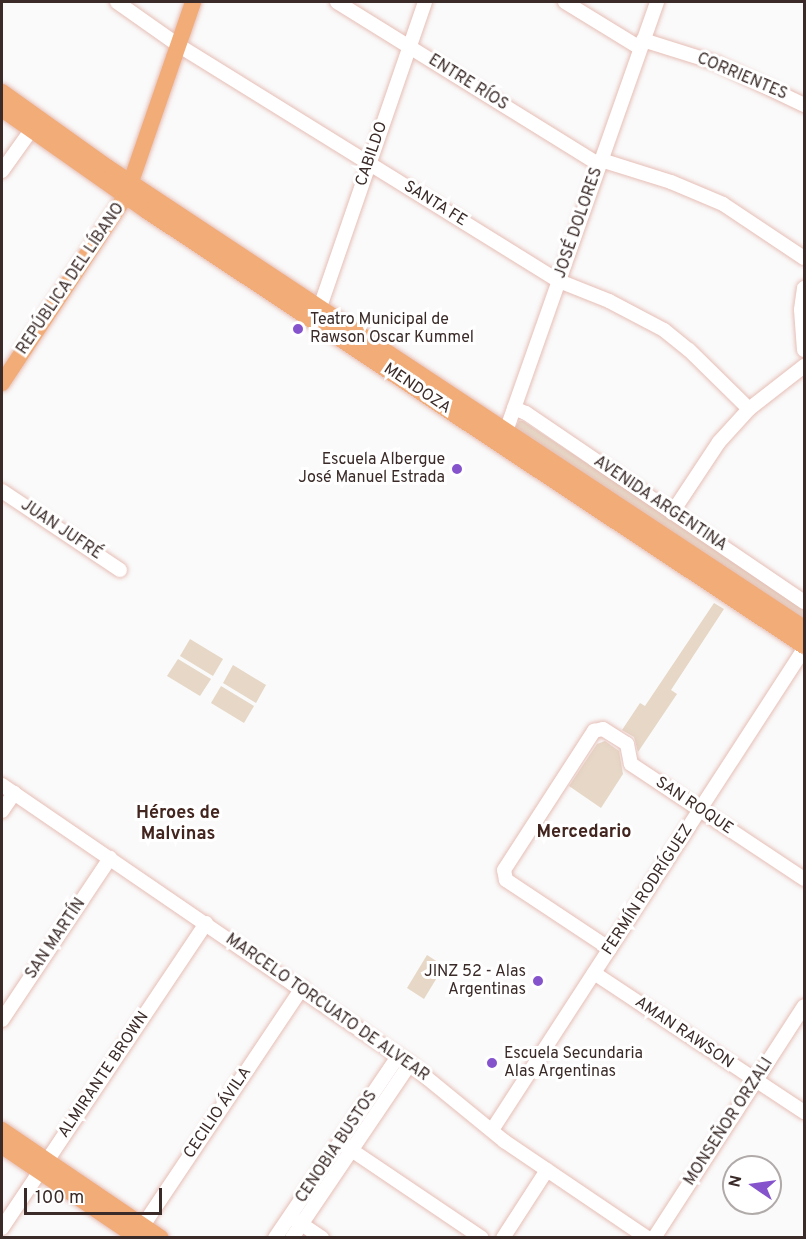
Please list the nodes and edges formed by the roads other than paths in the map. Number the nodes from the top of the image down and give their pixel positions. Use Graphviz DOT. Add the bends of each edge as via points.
graph roads {
  1 [pos="117,2"];
  2 [pos="193,2"];
  3 [pos="337,2"];
  4 [pos="425,2"];
  5 [pos="565,2"];
  6 [pos="657,2"];
  7 [pos="642,44"];
  8 [pos="178,45"];
  9 [pos="410,47"];
  10 [pos="2,92"];
  11 [pos="804,105"];
  12 [pos="2,109"];
  13 [pos="35,124"];
  14 [pos="600,162"];
  15 [pos="369,163"];
  16 [pos="2,171"];
  17 [pos="129,189"];
  18 [pos="804,258"];
  19 [pos="559,281"];
  20 [pos="804,288"];
  21 [pos="320,307"];
  22 [pos="296,309"];
  23 [pos="320,325"];
  24 [pos="804,350"];
  25 [pos="804,366"];
  26 [pos="2,383"];
  27 [pos="514,408"];
  28 [pos="749,409"];
  29 [pos="502,437"];
  30 [pos="2,491"];
  31 [pos="672,513"];
  32 [pos="120,570"];
  33 [pos="804,602"];
  34 [pos="804,628"];
  35 [pos="804,648"];
  36 [pos="2,785"];
  37 [pos="14,793"];
  38 [pos="700,810"];
  39 [pos="2,811"];
  40 [pos="110,858"];
  41 [pos="804,879"];
  42 [pos="206,923"];
  43 [pos="610,949"];
  44 [pos="594,973"];
  45 [pos="302,988"];
  46 [pos="804,1006"];
  47 [pos="2,1020"];
  48 [pos="404,1060"];
  49 [pos="756,1080"];
  50 [pos="804,1112"];
  51 [pos="492,1130"];
  52 [pos="2,1131"];
  53 [pos="2,1146"];
  54 [pos="345,1146"];
  55 [pos="43,1166"];
  56 [pos="547,1170"];
  57 [pos="295,1220"];
  58 [pos="2,1227"];
  59 [pos="138,1234"];
  60 [pos="161,1238"];
  61 [pos="275,1238"];
  62 [pos="292,1238"];
  63 [pos="322,1238"];
  64 [pos="482,1238"];
  65 [pos="503,1238"];
  66 [pos="647,1238"];
  67 [pos="654,1238"];
  1 -- 8 [label="street, SANTA FE"];
  2 -- 8 [label="main road, REPÚBLICA DEL LÍBANO"];
  3 -- 9 [label="street, ENTRE RÍOS"];
  4 -- 9 [label="street, CABILDO"];
  5 -- 7 [label="street, CORRIENTES"];
  6 -- 7 [label="street, JOSÉ DOLORES"];
  7 -- 11 [label="street, CORRIENTES" via="716,63"];
  7 -- 14 [label="street, JOSÉ DOLORES"];
  8 -- 15 [label="street, SANTA FE"];
  8 -- 17 [label="main road, REPÚBLICA DEL LÍBANO"];
  9 -- 14 [label="street, ENTRE RÍOS"];
  9 -- 15 [label="street, CABILDO"];
  10 -- 13 [label="main road, MENDOZA"];
  12 -- 13 [label="main road, MENDOZA"];
  13 -- 16 [label="street"];
  13 -- 17 [label="main road, MENDOZA"];
  14 -- 18 [label="street, ENTRE RÍOS" via="671,182 723,204"];
  14 -- 19 [label="street, JOSÉ DOLORES"];
  15 -- 19 [label="street, SANTA FE"];
  15 -- 21 [label="street, CABILDO"];
  17 -- 21 [label="main road, MENDOZA"];
  17 -- 22 [label="main road, MENDOZA"];
  17 -- 26 [label="main road, REPÚBLICA DEL LÍBANO"];
  19 -- 27 [label="street, JOSÉ DOLORES"];
  19 -- 28 [label="street, SANTA FE" via="609,301 664,330"];
  20 -- 24 [label="street"];
  21 -- 22 [label="street"];
  21 -- 23 [label="street, CABILDO"];
  21 -- 29 [label="main road, MENDOZA"];
  22 -- 23 [label="main road, MENDOZA"];
  23 -- 29 [label="main road, MENDOZA"];
  25 -- 28 [label="street"];
  27 -- 29 [label="street, JOSÉ DOLORES"];
  27 -- 31 [label="street, AVENIDA ARGENTINA"];
  28 -- 31 [label="street" via="719,442"];
  29 -- 34 [label="main road, MENDOZA"];
  29 -- 35 [label="main road, MENDOZA"];
  30 -- 32 [label="street, JUAN JUFRÉ"];
  31 -- 33 [label="street, AVENIDA ARGENTINA"];
  35 -- 38 [label="street, FERMÍN RODRÍGUEZ"];
  36 -- 37 [label="street, MARCELO TORCUATO DE ALVEAR"];
  37 -- 39 [label="street"];
  37 -- 40 [label="street, MARCELO TORCUATO DE ALVEAR"];
  38 -- 41 [label="street, SAN ROQUE"];
  38 -- 43 [label="street, FERMÍN RODRÍGUEZ"];
  38 -- 43 [label="street, SAN ROQUE" via="631,764 627,744 603,729 594,731 504,870 506,880"];
  40 -- 42 [label="street, MARCELO TORCUATO DE ALVEAR"];
  40 -- 47 [label="street, SAN MARTÍN"];
  42 -- 45 [label="street, MARCELO TORCUATO DE ALVEAR"];
  42 -- 55 [label="street, ALMIRANTE BROWN"];
  43 -- 44 [label="street, FERMÍN RODRÍGUEZ"];
  44 -- 49 [label="street, AMAN RAWSON"];
  44 -- 51 [label="street, FERMÍN RODRÍGUEZ"];
  45 -- 48 [label="street, MARCELO TORCUATO DE ALVEAR"];
  45 -- 59 [label="street, CECILIO ÁVILA"];
  46 -- 49 [label="street, MONSEÑOR ORZALI"];
  48 -- 51 [label="street, MARCELO TORCUATO DE ALVEAR"];
  48 -- 54 [label="street, CENOBIA BUSTOS"];
  49 -- 50 [label="street, AMAN RAWSON"];
  49 -- 67 [label="street, MONSEÑOR ORZALI"];
  51 -- 56 [label="street, MARCELO TORCUATO DE ALVEAR"];
  52 -- 55 [label="main road"];
  53 -- 55 [label="main road"];
  54 -- 57 [label="street, CENOBIA BUSTOS"];
  54 -- 64 [label="street"];
  55 -- 58 [label="street, ALMIRANTE BROWN"];
  55 -- 59 [label="main road"];
  56 -- 65 [label="street"];
  56 -- 66 [label="street, MARCELO TORCUATO DE ALVEAR"];
  57 -- 61 [label="street, CENOBIA BUSTOS"];
  57 -- 62 [label="street, CENOBIA BUSTOS"];
  57 -- 63 [label="street"];
  59 -- 60 [label="main road"];
}
